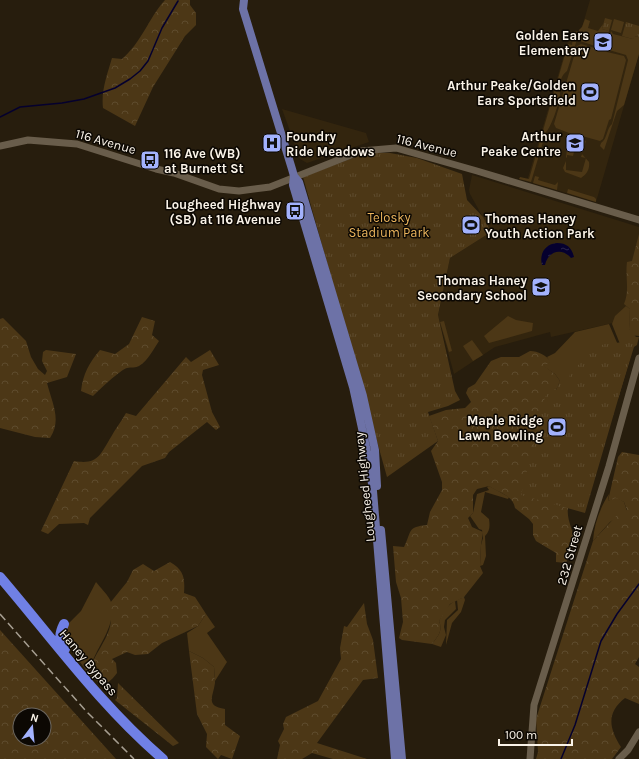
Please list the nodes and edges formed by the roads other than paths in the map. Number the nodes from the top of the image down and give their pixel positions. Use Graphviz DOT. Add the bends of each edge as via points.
graph roads {
  1 [pos="236,0"];
  2 [pos="244,0"];
  3 [pos="243,10"];
  4 [pos="0,146"];
  5 [pos="294,176"];
  6 [pos="639,220"];
  7 [pos="639,358"];
  8 [pos="0,577"];
  9 [pos="39,622"];
  10 [pos="77,668"];
  11 [pos="639,732"];
  12 [pos="163,759"];
  13 [pos="395,759"];
  14 [pos="402,759"];
  15 [pos="530,759"];
  16 [pos="619,759"];
  1 -- 3 [label="main road, Lougheed Highway"];
  2 -- 3 [label="main road, Lougheed Highway"];
  3 -- 5 [label="main road, Lougheed Highway"];
  4 -- 5 [label="street, 116 Avenue" via="28,140 77,144 230,190 255,190"];
  5 -- 6 [label="street, 116 Avenue" via="361,151 396,148"];
  5 -- 13 [label="main road, Lougheed Highway" via="293,185 353,387 368,456"];
  5 -- 14 [label="main road, Lougheed Highway" via="299,182 354,365 374,450"];
  7 -- 15 [label="street, 232 Street" via="609,466 534,705"];
  8 -- 9 [label="highway, Haney Bypass"];
  9 -- 10 [label="highway, Haney Bypass"];
  9 -- 10 [label="highway" via="53,626 64,624 60,632 60,641"];
  10 -- 12 [label="highway, Haney Bypass" via="100,698 140,740"];
  11 -- 16 [label="street"];
}
